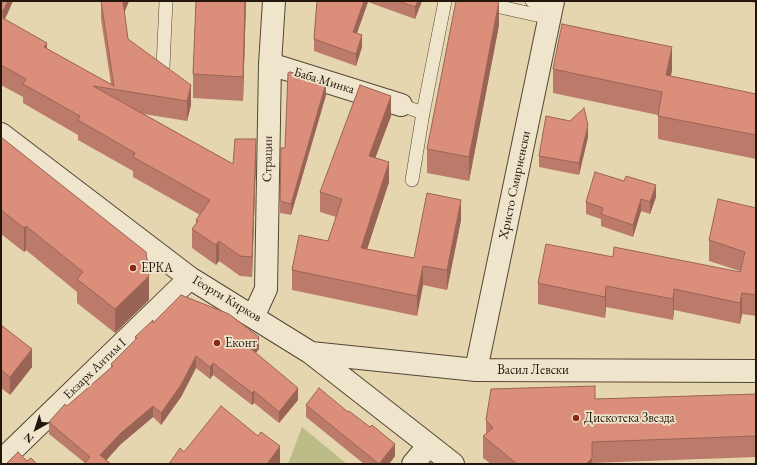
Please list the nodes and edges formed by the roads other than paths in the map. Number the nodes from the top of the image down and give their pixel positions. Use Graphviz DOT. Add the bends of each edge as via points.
graph roads {
  1 [pos="166,1"];
  2 [pos="274,1"];
  3 [pos="445,1"];
  4 [pos="472,1"];
  5 [pos="547,6"];
  6 [pos="270,64"];
  7 [pos="162,67"];
  8 [pos="401,105"];
  9 [pos="423,113"];
  10 [pos="1,134"];
  11 [pos="412,180"];
  12 [pos="190,278"];
  13 [pos="254,315"];
  14 [pos="311,352"];
  15 [pos="476,370"];
  16 [pos="756,371"];
  17 [pos="429,445"];
  18 [pos="1,460"];
  19 [pos="413,464"];
  20 [pos="453,464"];
  1 -- 7 [label="lane"];
  2 -- 6 [label="street, Страцин"];
  3 -- 9 [label="lane"];
  4 -- 5 [label="lane"];
  5 -- 15 [label="street, Христо Смирненски"];
  6 -- 8 [label="street, Баба Минка"];
  6 -- 13 [label="street, Страцин" via="266,289"];
  8 -- 9 [label="lane"];
  9 -- 11 [label="lane"];
  10 -- 12 [label="street, Георги Кирков"];
  12 -- 13 [label="street, Георги Кирков"];
  12 -- 18 [label="street, Екзарх Антим I"];
  13 -- 14 [label="street, Георги Кирков"];
  14 -- 15 [label="street, Васил Левски"];
  14 -- 17 [label="street, Георги Кирков"];
  15 -- 16 [label="street, Васил Левски"];
  17 -- 19 [label="street"];
  17 -- 20 [label="street, Георги Кирков"];
}
